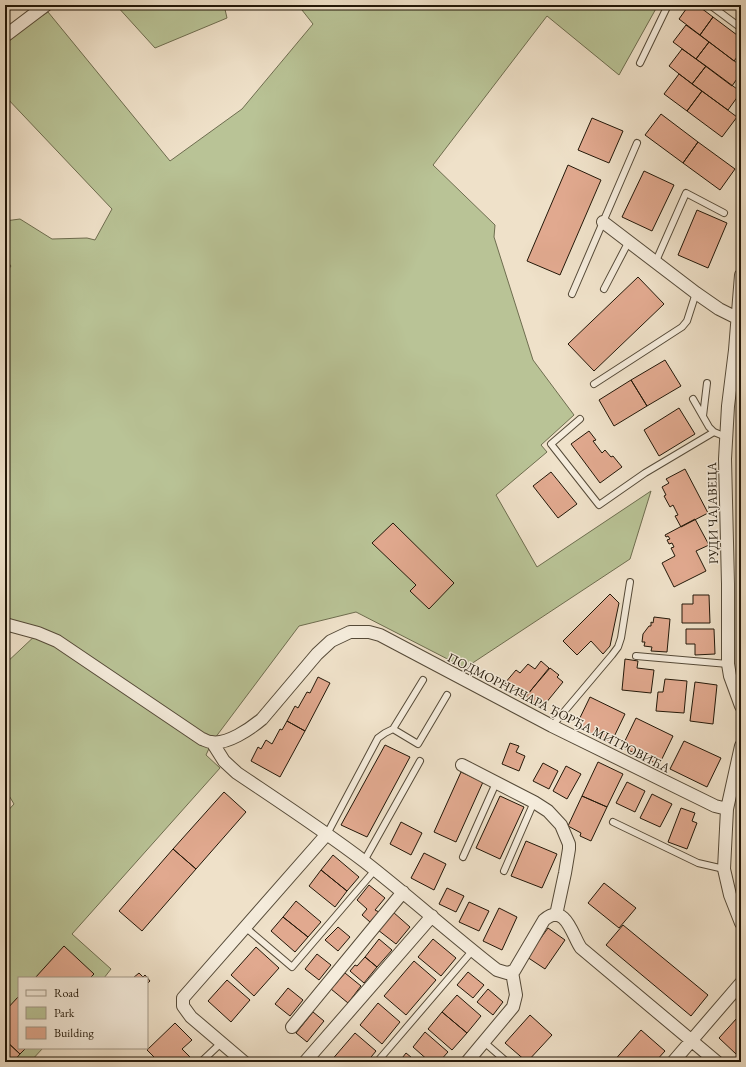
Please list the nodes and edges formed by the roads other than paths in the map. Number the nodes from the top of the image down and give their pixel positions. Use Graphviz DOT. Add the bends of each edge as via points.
graph roads {
  1 [pos="46,5"];
  2 [pos="668,5"];
  3 [pos="710,5"];
  4 [pos="741,28"];
  5 [pos="5,36"];
  6 [pos="640,62"];
  7 [pos="637,143"];
  8 [pos="724,213"];
  9 [pos="603,222"];
  10 [pos="629,241"];
  11 [pos="656,262"];
  12 [pos="741,275"];
  13 [pos="604,290"];
  14 [pos="696,293"];
  15 [pos="572,294"];
  16 [pos="737,318"];
  17 [pos="707,383"];
  18 [pos="594,384"];
  19 [pos="693,399"];
  20 [pos="703,416"];
  21 [pos="580,419"];
  22 [pos="714,432"];
  23 [pos="726,437"];
  24 [pos="630,582"];
  25 [pos="5,624"];
  26 [pos="636,656"];
  27 [pos="728,664"];
  28 [pos="423,680"];
  29 [pos="447,695"];
  30 [pos="741,706"];
  31 [pos="552,726"];
  32 [pos="393,729"];
  33 [pos="212,742"];
  34 [pos="741,746"];
  35 [pos="420,761"];
  36 [pos="462,765"];
  37 [pos="496,782"];
  38 [pos="534,802"];
  39 [pos="727,809"];
  40 [pos="613,822"];
  41 [pos="327,834"];
  42 [pos="463,857"];
  43 [pos="364,861"];
  44 [pos="724,869"];
  45 [pos="375,870"];
  46 [pos="504,871"];
  47 [pos="403,892"];
  48 [pos="556,915"];
  49 [pos="432,916"];
  50 [pos="741,923"];
  51 [pos="245,927"];
  52 [pos="473,950"];
  53 [pos="512,972"];
  54 [pos="741,983"];
  55 [pos="292,1027"];
  56 [pos="692,1040"];
  57 [pos="484,1042"];
  58 [pos="221,1043"];
  59 [pos="202,1062"];
  60 [pos="244,1062"];
  61 [pos="305,1062"];
  62 [pos="378,1062"];
  63 [pos="467,1062"];
  64 [pos="507,1062"];
  65 [pos="673,1062"];
  66 [pos="717,1062"];
  1 -- 5 [label="street"];
  2 -- 6 [label="lane"];
  3 -- 4 [label="lane"];
  7 -- 9 [label="lane"];
  8 -- 11 [label="lane" via="686,193"];
  9 -- 10 [label="street"];
  9 -- 15 [label="lane"];
  10 -- 11 [label="street"];
  10 -- 13 [label="lane"];
  11 -- 14 [label="street"];
  12 -- 16 [label="street, РУДИ ЧАЈАВЕЦА"];
  14 -- 16 [label="street" via="718,309"];
  14 -- 18 [label="lane" via="687,321 682,327"];
  16 -- 23 [label="street, РУДИ ЧАЈАВЕЦА"];
  17 -- 20 [label="lane"];
  19 -- 20 [label="lane"];
  20 -- 22 [label="lane"];
  21 -- 22 [label="lane" via="551,444 599,505 645,473"];
  22 -- 23 [label="lane"];
  23 -- 27 [label="street, РУДИ ЧАЈАВЕЦА"];
  24 -- 31 [label="lane" via="618,647"];
  25 -- 33 [label="street" via="57,641 202,739"];
  26 -- 27 [label="lane"];
  27 -- 30 [label="street, РУДИ ЧАЈАВЕЦА"];
  28 -- 32 [label="lane"];
  29 -- 32 [label="lane" via="418,744"];
  31 -- 33 [label="street, ПОДМОРНИЧАРА ЂОРЂА МИТРОВИЋА" via="380,635 350,632 331,641 317,654 256,724 242,734"];
  31 -- 39 [label="street, ПОДМОРНИЧАРА ЂОРЂА МИТРОВИЋА" via="715,806"];
  32 -- 41 [label="lane" via="378,738"];
  33 -- 41 [label="street" via="221,758 236,774"];
  34 -- 39 [label="street"];
  35 -- 43 [label="lane"];
  36 -- 37 [label="street"];
  37 -- 38 [label="street"];
  37 -- 42 [label="lane"];
  38 -- 46 [label="lane"];
  38 -- 48 [label="street" via="557,820 569,844"];
  39 -- 44 [label="street"];
  40 -- 44 [label="lane" via="698,863"];
  41 -- 43 [label="street"];
  41 -- 51 [label="street"];
  43 -- 45 [label="street"];
  44 -- 50 [label="street" via="730,895"];
  45 -- 47 [label="street"];
  45 -- 51 [label="lane" via="292,967"];
  47 -- 49 [label="street"];
  47 -- 55 [label="street"];
  48 -- 53 [label="street" via="544,920 517,968"];
  48 -- 56 [label="street" via="570,925 581,948"];
  49 -- 52 [label="street"];
  49 -- 61 [label="street"];
  51 -- 58 [label="street" via="183,998 183,1006 191,1017"];
  52 -- 53 [label="street" via="497,970 503,973"];
  52 -- 62 [label="lane"];
  53 -- 57 [label="street" via="516,989 513,1007"];
  54 -- 56 [label="street"];
  56 -- 65 [label="street"];
  56 -- 66 [label="street"];
  57 -- 63 [label="street"];
  57 -- 64 [label="lane"];
  58 -- 59 [label="lane"];
  58 -- 60 [label="street"];
}
